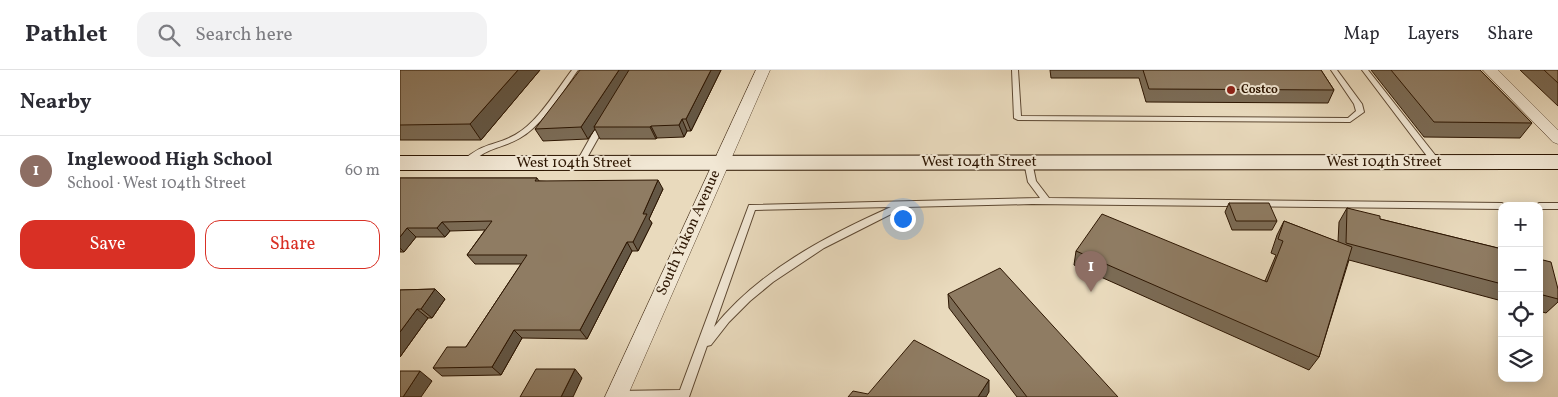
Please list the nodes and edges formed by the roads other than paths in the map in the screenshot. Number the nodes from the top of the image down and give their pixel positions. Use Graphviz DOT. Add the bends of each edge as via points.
graph roads {
  1 [pos="575,70"];
  2 [pos="763,70"];
  3 [pos="1015,70"];
  4 [pos="1334,70"];
  5 [pos="1365,70"];
  6 [pos="1490,70"];
  7 [pos="606,116"];
  8 [pos="1558,139"];
  9 [pos="580,162"];
  10 [pos="720,162"];
  11 [pos="1028,162"];
  12 [pos="1436,162"];
  13 [pos="1558,162"];
  14 [pos="400,163"];
  15 [pos="466,163"];
  16 [pos="1047,201"];
  17 [pos="907,204"];
  18 [pos="1498,206"];
  19 [pos="1543,206"];
  20 [pos="1558,206"];
  21 [pos="701,350"];
  22 [pos="616,396"];
  23 [pos="684,396"];
  1 -- 15 [label="lane" via="530,128 517,137 484,148"];
  2 -- 10 [label="street, South Yukon Avenue"];
  3 -- 4 [label="lane" via="1018,118 1350,120 1360,112 1358,104"];
  5 -- 12 [label="lane"];
  6 -- 8 [label="street"];
  7 -- 9 [label="lane"];
  9 -- 10 [label="street, West 104th Street"];
  9 -- 15 [label="street, West 104th Street"];
  10 -- 11 [label="street, West 104th Street"];
  10 -- 22 [label="street, South Yukon Avenue"];
  11 -- 12 [label="street, West 104th Street"];
  11 -- 16 [label="lane" via="1032,182"];
  12 -- 13 [label="street, West 104th Street"];
  14 -- 15 [label="street, West 104th Street"];
  16 -- 17 [label="lane"];
  16 -- 18 [label="lane"];
  17 -- 21 [label="lane" via="851,229 776,276 735,309"];
  17 -- 21 [label="lane" via="752,206"];
  19 -- 20 [label="lane"];
  21 -- 23 [label="lane"];
  22 -- 23 [label="lane"];
}
